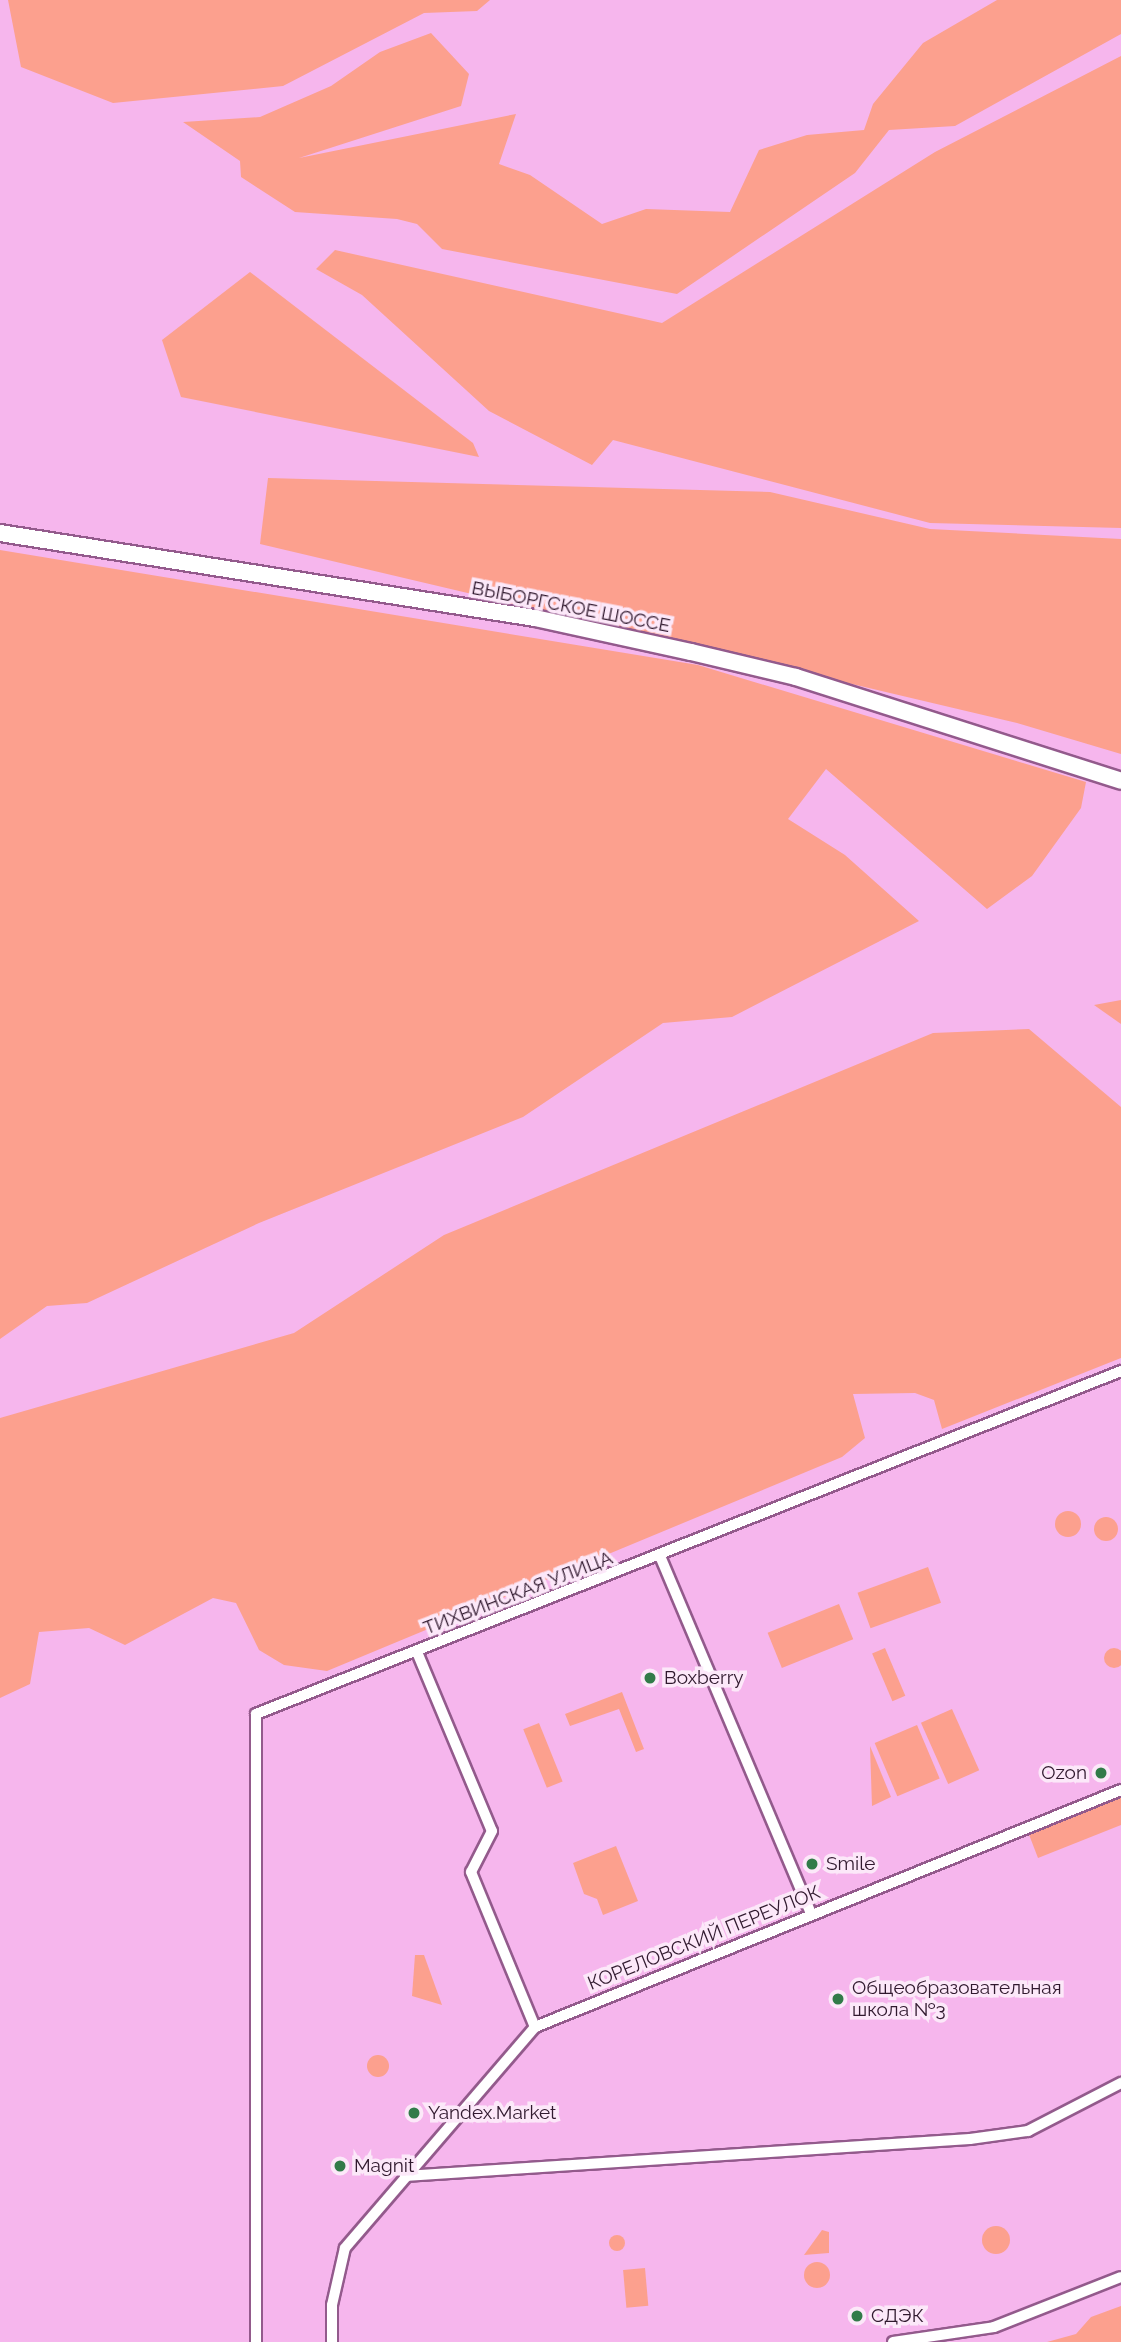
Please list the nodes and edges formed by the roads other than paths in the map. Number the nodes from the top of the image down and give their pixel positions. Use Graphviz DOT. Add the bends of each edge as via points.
graph roads {
  1 [pos="0,533"];
  2 [pos="1121,781"];
  3 [pos="1121,1371"];
  4 [pos="660,1556"];
  5 [pos="417,1652"];
  6 [pos="1121,1790"];
  7 [pos="811,1914"];
  8 [pos="535,2027"];
  9 [pos="1121,2083"];
  10 [pos="405,2176"];
  11 [pos="1121,2277"];
  12 [pos="256,2342"];
  13 [pos="332,2342"];
  14 [pos="893,2342"];
  1 -- 2 [label="main road, ВЫБОРГСКОЕ ШОССЕ" via="536,618 678,649 809,681"];
  3 -- 4 [label="street, ТИХВИНСКАЯ УЛИЦА"];
  4 -- 5 [label="street, ТИХВИНСКАЯ УЛИЦА"];
  4 -- 7 [label="street"];
  5 -- 8 [label="street, ТИХВИНСКАЯ УЛИЦА" via="492,1831 471,1872"];
  5 -- 12 [label="street" via="256,1714"];
  6 -- 7 [label="street, КОРЕЛОВСКИЙ ПЕРЕУЛОК"];
  7 -- 8 [label="street, КОРЕЛОВСКИЙ ПЕРЕУЛОК"];
  8 -- 10 [label="street"];
  9 -- 10 [label="street" via="1028,2131 970,2139"];
  10 -- 13 [label="street" via="345,2248 333,2294"];
  11 -- 14 [label="street" via="994,2327"];
}
